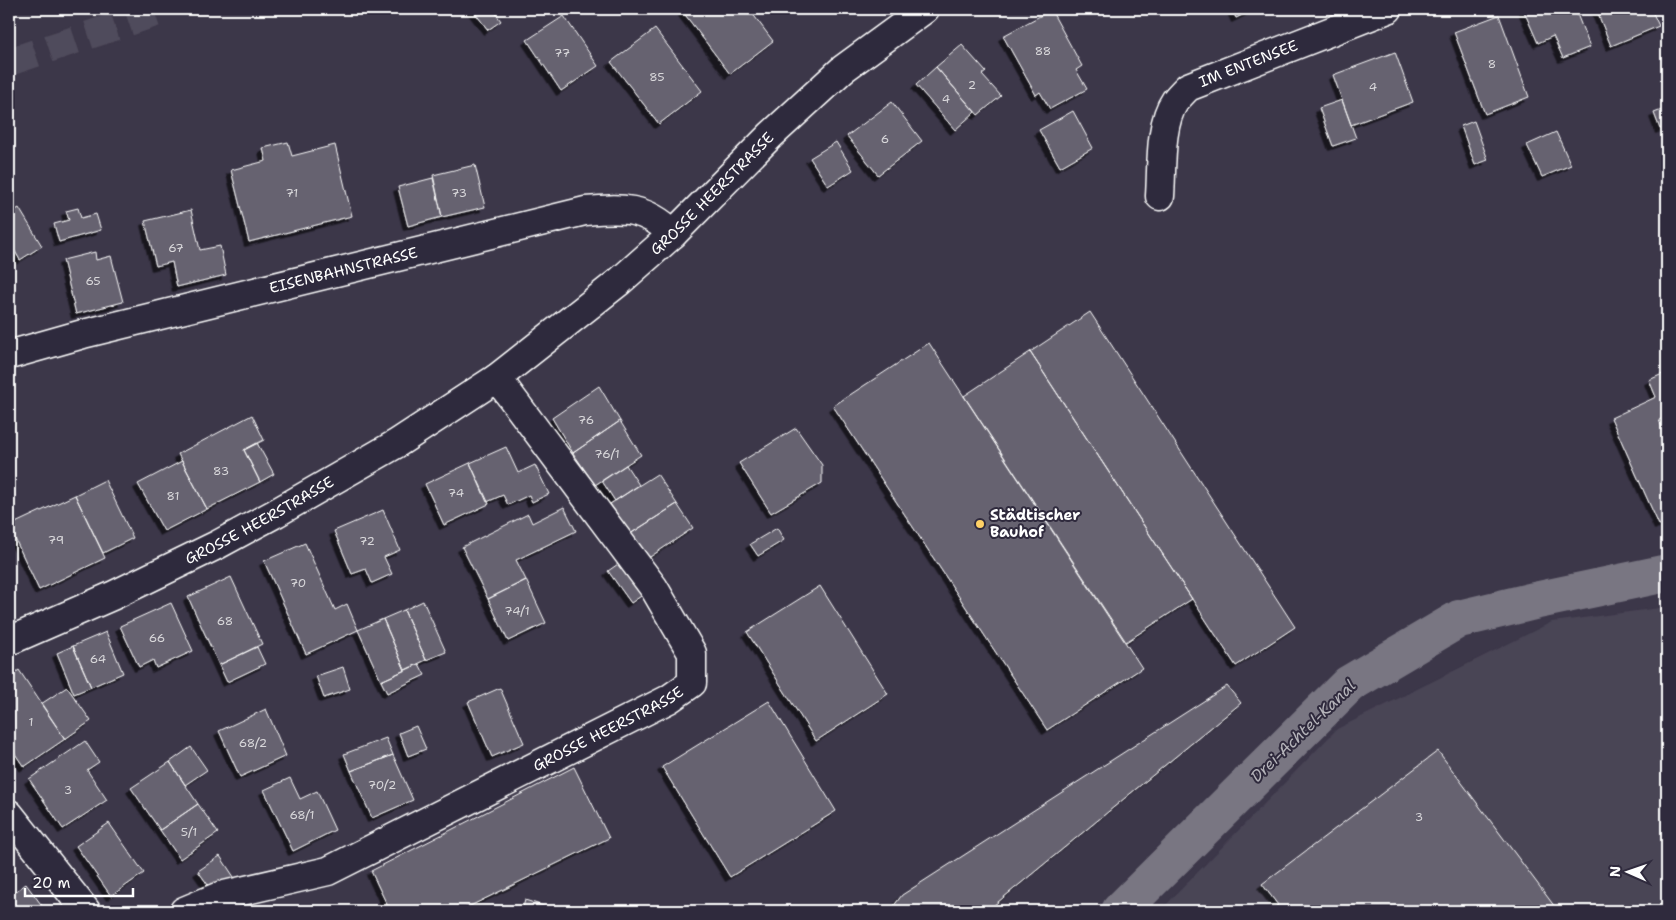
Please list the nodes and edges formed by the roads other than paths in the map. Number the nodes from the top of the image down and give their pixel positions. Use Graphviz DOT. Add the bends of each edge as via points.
graph roads {
  1 [pos="924,9"];
  2 [pos="1388,9"];
  3 [pos="1160,196"];
  4 [pos="673,234"];
  5 [pos="9,355"];
  6 [pos="497,378"];
  7 [pos="9,641"];
  8 [pos="9,814"];
  9 [pos="86,911"];
  10 [pos="184,911"];
  1 -- 4 [label="street, GROSSE HEERSTRASSE" via="843,68"];
  2 -- 3 [label="street, IM ENTENSEE" via="1188,86 1174,102 1167,122"];
  4 -- 5 [label="street, EISENBAHNSTRASSE" via="662,223 634,210 585,211"];
  4 -- 6 [label="street, GROSSE HEERSTRASSE" via="620,281"];
  6 -- 7 [label="street, GROSSE HEERSTRASSE" via="396,444 217,545"];
  6 -- 10 [label="street, GROSSE HEERSTRASSE" via="654,588 692,653 692,683 668,699 328,871 220,896"];
  8 -- 9 [label="street"];
}
